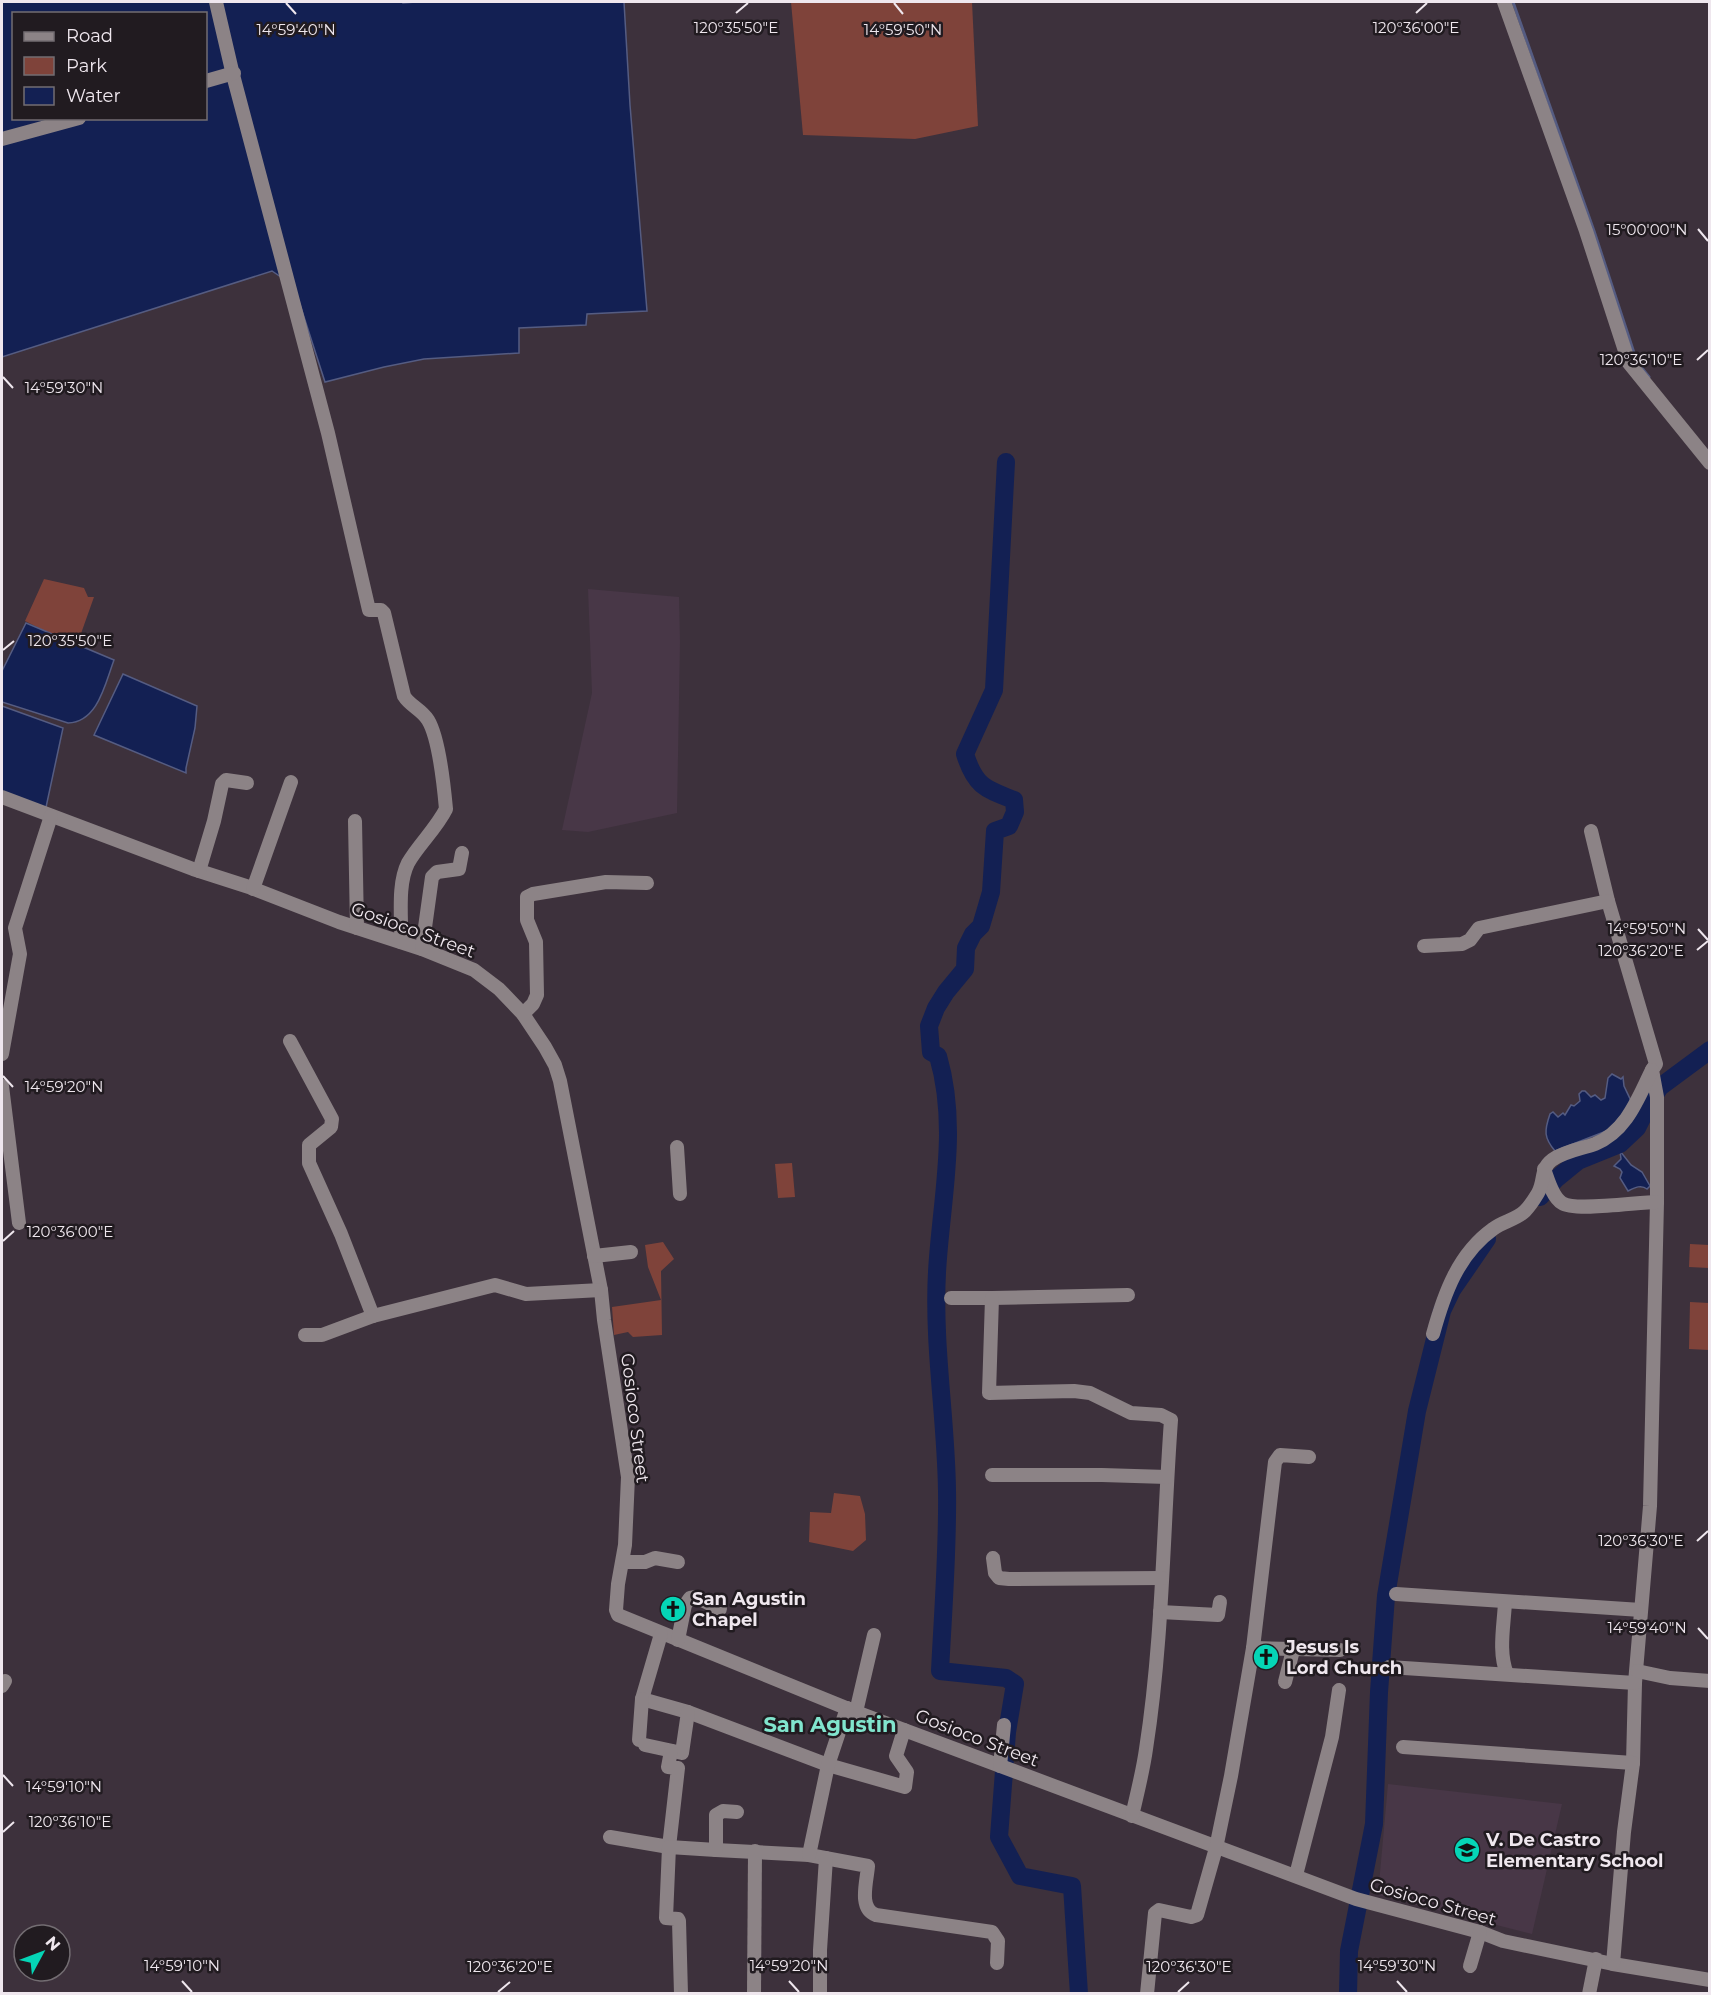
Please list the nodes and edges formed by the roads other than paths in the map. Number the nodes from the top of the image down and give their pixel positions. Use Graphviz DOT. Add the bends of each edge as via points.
graph roads {
  1 [pos="216,2"];
  2 [pos="1504,2"];
  3 [pos="234,72"];
  4 [pos="207,81"];
  5 [pos="72,120"];
  6 [pos="2,139"];
  7 [pos="1710,463"];
  8 [pos="291,782"];
  9 [pos="247,783"];
  10 [pos="2,797"];
  11 [pos="51,816"];
  12 [pos="355,821"];
  13 [pos="1591,831"];
  14 [pos="462,853"];
  15 [pos="199,871"];
  16 [pos="647,883"];
  17 [pos="253,889"];
  18 [pos="1608,901"];
  19 [pos="357,928"];
  20 [pos="401,942"];
  21 [pos="1424,946"];
  22 [pos="422,949"];
  23 [pos="523,1014"];
  24 [pos="290,1041"];
  25 [pos="2,1054"];
  26 [pos="1653,1074"];
  27 [pos="2,1086"];
  28 [pos="677,1147"];
  29 [pos="1544,1169"];
  30 [pos="680,1194"];
  31 [pos="1657,1202"];
  32 [pos="19,1223"];
  33 [pos="631,1252"];
  34 [pos="594,1256"];
  35 [pos="601,1290"];
  36 [pos="1128,1295"];
  37 [pos="951,1298"];
  38 [pos="992,1298"];
  39 [pos="373,1316"];
  40 [pos="1433,1334"];
  41 [pos="305,1335"];
  42 [pos="1309,1457"];
  43 [pos="992,1475"];
  44 [pos="1167,1477"];
  45 [pos="993,1558"];
  46 [pos="623,1562"];
  47 [pos="678,1562"];
  48 [pos="1162,1578"];
  49 [pos="1396,1594"];
  50 [pos="1220,1602"];
  51 [pos="1505,1602"];
  52 [pos="720,1609"];
  53 [pos="1641,1610"];
  54 [pos="1160,1612"];
  55 [pos="661,1634"];
  56 [pos="874,1635"];
  57 [pos="678,1640"];
  58 [pos="1253,1648"];
  59 [pos="1293,1650"];
  60 [pos="1341,1650"];
  61 [pos="1389,1667"];
  62 [pos="1507,1674"];
  63 [pos="1636,1677"];
  64 [pos="1710,1681"];
  65 [pos="1285,1682"];
  66 [pos="1339,1690"];
  67 [pos="642,1699"];
  68 [pos="852,1710"];
  69 [pos="688,1712"];
  70 [pos="1004,1725"];
  71 [pos="904,1730"];
  72 [pos="1403,1747"];
  73 [pos="671,1751"];
  74 [pos="1632,1763"];
  75 [pos="828,1765"];
  76 [pos="1003,1768"];
  77 [pos="737,1812"];
  78 [pos="1132,1816"];
  79 [pos="610,1837"];
  80 [pos="669,1847"];
  81 [pos="1216,1848"];
  82 [pos="716,1850"];
  83 [pos="755,1851"];
  84 [pos="809,1855"];
  85 [pos="826,1858"];
  86 [pos="1296,1875"];
  87 [pos="1480,1932"];
  88 [pos="1596,1959"];
  89 [pos="997,1963"];
  90 [pos="1613,1964"];
  91 [pos="1470,1966"];
  92 [pos="1710,1980"];
  93 [pos="681,1994"];
  94 [pos="754,1994"];
  95 [pos="820,1994"];
  96 [pos="1147,1994"];
  97 [pos="1589,1994"];
  1 -- 3 [label="street"];
  2 -- 7 [label="street" via="1629,363"];
  3 -- 4 [label="street"];
  3 -- 20 [label="street" via="333,453 369,610 384,613 404,696 428,719 434,735 446,809 404,874"];
  5 -- 6 [label="street"];
  8 -- 17 [label="street"];
  9 -- 15 [label="street" via="226,780 222,784"];
  10 -- 11 [label="street, Gosioco Street"];
  11 -- 15 [label="street, Gosioco Street"];
  11 -- 25 [label="street" via="15,928 20,954"];
  12 -- 19 [label="street"];
  13 -- 18 [label="street"];
  14 -- 22 [label="street" via="459,869 433,876"];
  15 -- 17 [label="street, Gosioco Street"];
  16 -- 23 [label="street" via="606,882 527,897 527,920 537,942 537,995"];
  17 -- 19 [label="street, Gosioco Street"];
  18 -- 21 [label="street" via="1479,928 1462,944"];
  18 -- 26 [label="street" via="1656,1064"];
  19 -- 20 [label="street, Gosioco Street"];
  20 -- 22 [label="street, Gosioco Street"];
  22 -- 23 [label="street, Gosioco Street" via="483,976"];
  23 -- 34 [label="street, Gosioco Street" via="555,1065 560,1081"];
  24 -- 39 [label="street" via="332,1119 331,1127 309,1145 309,1163"];
  26 -- 29 [label="street" via="1619,1128 1596,1143 1552,1160"];
  26 -- 31 [label="street" via="1657,1097"];
  27 -- 32 [label="street"];
  28 -- 30 [label="street"];
  29 -- 31 [label="street" via="1562,1204 1583,1207"];
  29 -- 40 [label="street" via="1539,1192 1525,1211 1495,1227 1466,1256 1447,1288"];
  31 -- 53 [label="street" via="1650,1506"];
  33 -- 34 [label="street"];
  34 -- 35 [label="street, Gosioco Street"];
  35 -- 39 [label="street" via="526,1294 495,1285"];
  35 -- 46 [label="street, Gosioco Street" via="628,1477"];
  36 -- 38 [label="street"];
  37 -- 38 [label="street"];
  38 -- 44 [label="street" via="988,1393 1090,1393 1131,1413 1161,1415 1171,1420"];
  39 -- 41 [label="street" via="322,1335"];
  42 -- 58 [label="street" via="1280,1455 1275,1462"];
  43 -- 44 [label="street"];
  44 -- 48 [label="street"];
  45 -- 48 [label="street" via="999,1578"];
  46 -- 47 [label="street" via="656,1558"];
  46 -- 55 [label="street, Gosioco Street" via="618,1615"];
  48 -- 54 [label="street"];
  49 -- 51 [label="street"];
  50 -- 54 [label="street" via="1218,1615"];
  51 -- 53 [label="street"];
  51 -- 62 [label="street" via="1502,1651"];
  52 -- 57 [label="street" via="696,1597 690,1598"];
  53 -- 63 [label="street"];
  54 -- 78 [label="street" via="1146,1750"];
  55 -- 57 [label="street, Gosioco Street"];
  55 -- 67 [label="street"];
  56 -- 68 [label="street"];
  57 -- 68 [label="street, Gosioco Street"];
  58 -- 59 [label="street"];
  58 -- 81 [label="street"];
  59 -- 60 [label="street"];
  59 -- 65 [label="street"];
  61 -- 62 [label="street"];
  62 -- 63 [label="street"];
  63 -- 64 [label="street"];
  63 -- 74 [label="street"];
  66 -- 86 [label="street" via="1332,1737"];
  67 -- 69 [label="street"];
  67 -- 73 [label="street" via="642,1742"];
  68 -- 71 [label="street, Gosioco Street"];
  68 -- 75 [label="street"];
  69 -- 73 [label="street" via="682,1753"];
  69 -- 75 [label="street"];
  70 -- 76 [label="street"];
  71 -- 75 [label="street" via="896,1756 907,1772 905,1787"];
  71 -- 76 [label="street, Gosioco Street"];
  72 -- 74 [label="street"];
  73 -- 80 [label="street" via="668,1767 678,1768"];
  74 -- 90 [label="street"];
  75 -- 84 [label="street"];
  76 -- 78 [label="street, Gosioco Street"];
  77 -- 82 [label="street" via="716,1815"];
  78 -- 81 [label="street, Gosioco Street"];
  79 -- 80 [label="street"];
  80 -- 82 [label="street"];
  80 -- 93 [label="street" via="666,1918 679,1921"];
  81 -- 86 [label="street, Gosioco Street"];
  81 -- 96 [label="street" via="1197,1915 1159,1910 1155,1913"];
  82 -- 83 [label="street"];
  83 -- 84 [label="street"];
  83 -- 94 [label="street"];
  84 -- 85 [label="street"];
  85 -- 89 [label="street" via="868,1866 865,1901 872,1914 992,1932 998,1941"];
  85 -- 95 [label="street"];
  86 -- 87 [label="street, Gosioco Street" via="1356,1899"];
  87 -- 88 [label="street, Gosioco Street" via="1503,1941"];
  87 -- 91 [label="street"];
  88 -- 90 [label="street, Gosioco Street"];
  88 -- 97 [label="street"];
  90 -- 92 [label="street, Gosioco Street"];
}
